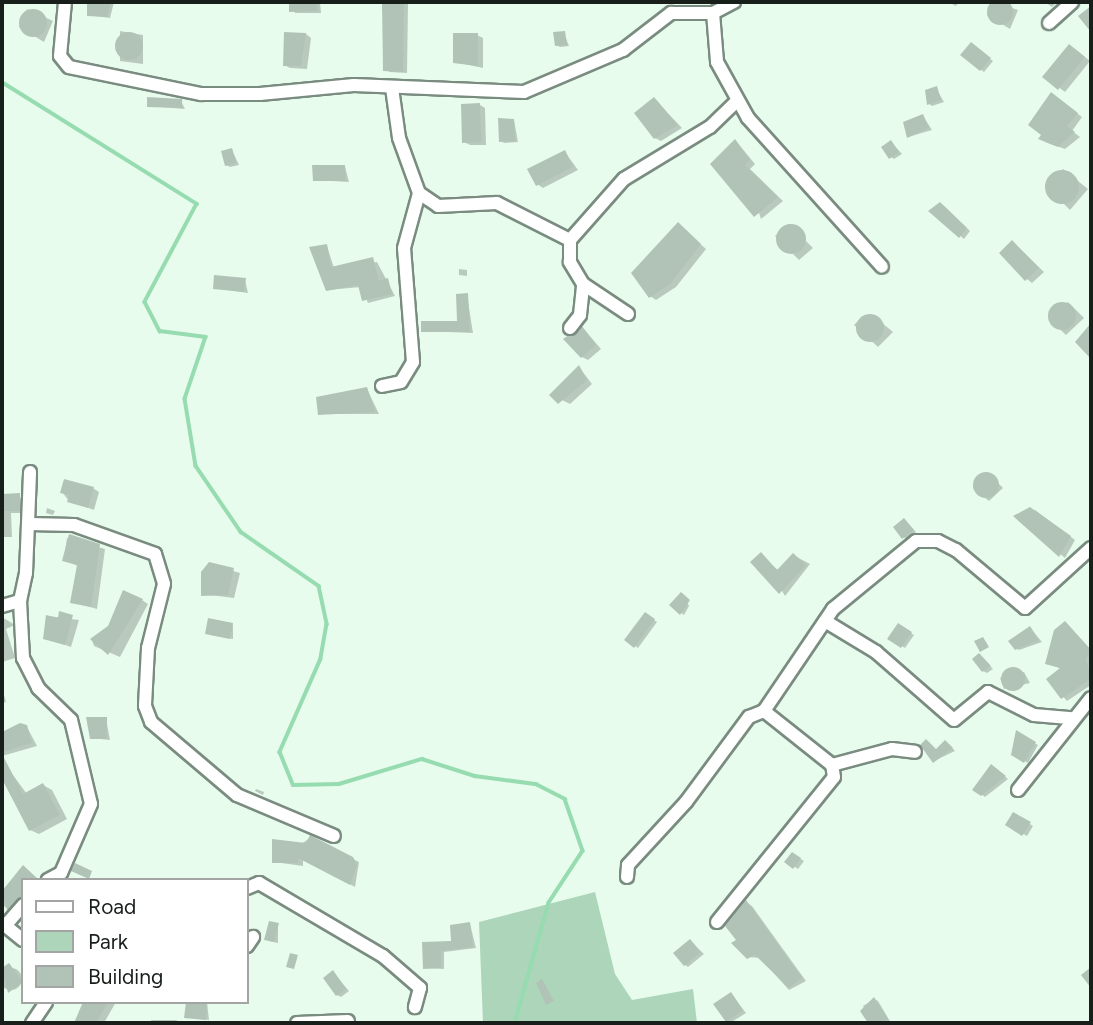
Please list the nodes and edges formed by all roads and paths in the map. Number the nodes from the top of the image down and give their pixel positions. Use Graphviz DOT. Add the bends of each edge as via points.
graph roads {
  1 [pos="65,2"];
  2 [pos="734,2"];
  3 [pos="1072,2"];
  4 [pos="713,13"];
  5 [pos="1049,23"];
  6 [pos="392,89"];
  7 [pos="737,101"];
  8 [pos="419,193"];
  9 [pos="569,240"];
  10 [pos="882,267"];
  11 [pos="583,284"];
  12 [pos="628,314"];
  13 [pos="570,328"];
  14 [pos="382,386"];
  15 [pos="30,472"];
  16 [pos="29,524"];
  17 [pos="1089,555"];
  18 [pos="20,601"];
  19 [pos="2,606"];
  20 [pos="825,621"];
  21 [pos="1091,698"];
  22 [pos="764,711"];
  23 [pos="1072,718"];
  24 [pos="915,752"];
  25 [pos="832,765"];
  26 [pos="1018,790"];
  27 [pos="334,836"];
  28 [pos="627,877"];
  29 [pos="52,878"];
  30 [pos="248,888"];
  31 [pos="21,907"];
  32 [pos="717,922"];
  33 [pos="3,925"];
  34 [pos="21,938"];
  35 [pos="45,1004"];
  36 [pos="415,1007"];
  37 [pos="348,1021"];
  38 [pos="32,1023"];
  39 [pos="296,1023"];
  1 -- 6 [label="street" via="60,56 69,67 201,94 354,85"];
  2 -- 4 [label="street"];
  3 -- 5 [label="street"];
  4 -- 6 [label="street" via="671,13 623,50 524,92 451,85"];
  4 -- 7 [label="street" via="716,62"];
  6 -- 8 [label="street" via="399,138"];
  7 -- 9 [label="street" via="710,127 624,179"];
  7 -- 10 [label="street" via="819,204"];
  8 -- 9 [label="street" via="438,206 497,203"];
  8 -- 14 [label="street" via="404,248 413,362 401,382"];
  9 -- 11 [label="street" via="570,262"];
  11 -- 12 [label="street"];
  11 -- 13 [label="street" via="580,315"];
  15 -- 16 [label="street"];
  16 -- 18 [label="street"];
  16 -- 27 [label="street" via="74,525 155,554 164,584 148,648 145,706 151,722 237,795"];
  17 -- 20 [label="street" via="1024,608 957,550 938,541 916,541 873,572"];
  18 -- 19 [label="street"];
  18 -- 29 [label="street" via="26,666 71,720 91,804 61,873"];
  20 -- 22 [label="street"];
  20 -- 23 [label="street" via="876,652 954,720 988,692 1034,715"];
  21 -- 23 [label="street"];
  22 -- 25 [label="street"];
  22 -- 28 [label="street" via="749,717 686,802 628,864"];
  23 -- 26 [label="street"];
  24 -- 25 [label="street" via="892,749"];
  25 -- 32 [label="street" via="834,777"];
  30 -- 36 [label="street" via="259,883 383,956 419,988"];
  31 -- 33 [label="street"];
  33 -- 34 [label="street"];
  35 -- 38 [label="street"];
  37 -- 39 [label="street"];
}
